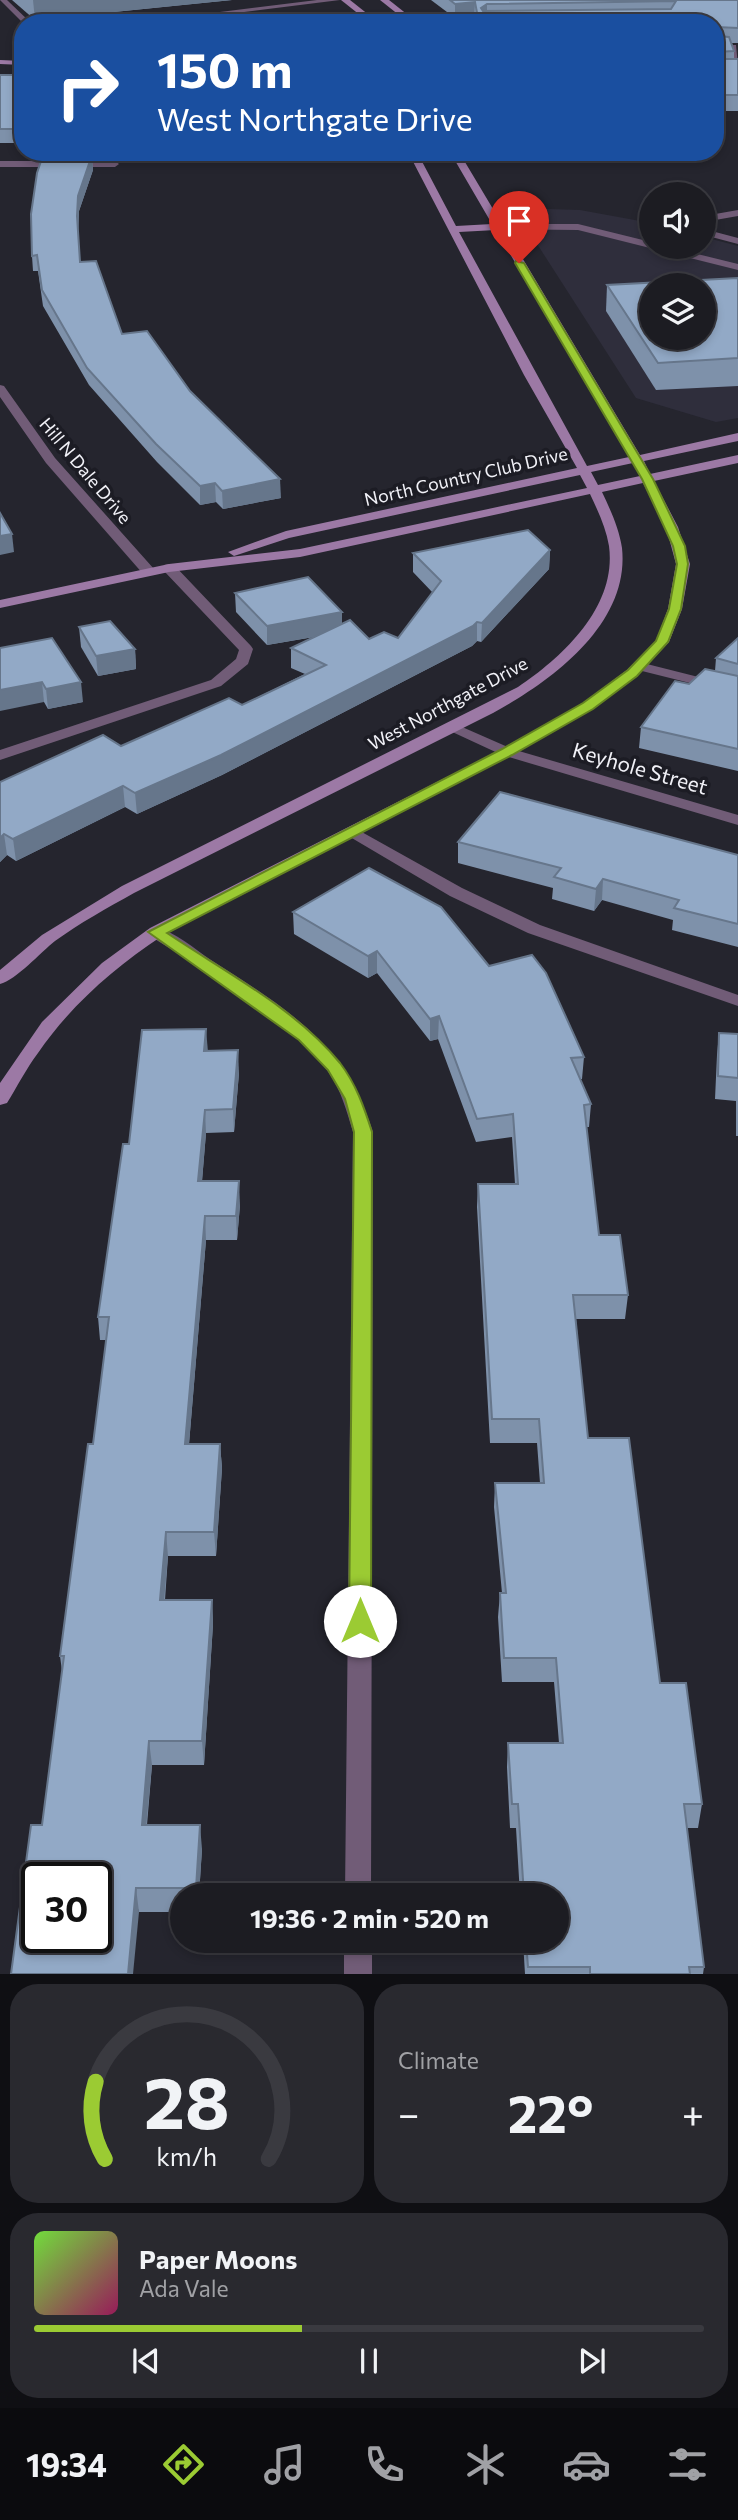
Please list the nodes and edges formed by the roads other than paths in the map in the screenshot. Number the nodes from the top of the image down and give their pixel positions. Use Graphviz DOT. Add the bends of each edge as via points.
graph roads {
  1 [pos="3,0"];
  2 [pos="284,0"];
  3 [pos="336,0"];
  4 [pos="345,0"];
  5 [pos="384,0"];
  6 [pos="293,5"];
  7 [pos="18,14"];
  8 [pos="214,14"];
  9 [pos="363,14"];
  10 [pos="402,14"];
  11 [pos="724,47"];
  12 [pos="734,61"];
  13 [pos="727,71"];
  14 [pos="738,71"];
  15 [pos="417,161"];
  16 [pos="459,161"];
  17 [pos="0,164"];
  18 [pos="115,164"];
  19 [pos="738,212"];
  20 [pos="716,217"];
  21 [pos="498,227"];
  22 [pos="454,229"];
  23 [pos="716,235"];
  24 [pos="738,241"];
  25 [pos="639,242"];
  26 [pos="706,259"];
  27 [pos="738,267"];
  28 [pos="0,388"];
  29 [pos="738,437"];
  30 [pos="636,458"];
  31 [pos="738,459"];
  32 [pos="581,470"];
  33 [pos="648,479"];
  34 [pos="593,491"];
  35 [pos="204,562"];
  36 [pos="169,568"];
  37 [pos="149,572"];
  38 [pos="0,604"];
  39 [pos="639,666"];
  40 [pos="738,691"];
  41 [pos="453,727"];
  42 [pos="507,752"];
  43 [pos="0,755"];
  44 [pos="738,820"];
  45 [pos="351,831"];
  46 [pos="156,932"];
  47 [pos="0,979"];
  48 [pos="738,1001"];
  49 [pos="0,1099"];
  50 [pos="358,1883"];
  51 [pos="358,1953"];
  52 [pos="358,1974"];
  1 -- 7 [label="street"];
  2 -- 6 [label="street"];
  3 -- 6 [label="street"];
  4 -- 9 [label="main road"];
  5 -- 10 [label="main road"];
  6 -- 8 [label="street"];
  11 -- 12 [label="street" via="733,47"];
  13 -- 14 [label="main road"];
  15 -- 22 [label="main road, West Northgate Drive"];
  16 -- 21 [label="main road"];
  17 -- 18 [label="street"];
  19 -- 20 [label="street"];
  21 -- 22 [label="main road"];
  21 -- 25 [label="street" via="578,227"];
  21 -- 30 [label="main road"];
  22 -- 32 [label="main road, West Northgate Drive"];
  23 -- 24 [label="street"];
  26 -- 27 [label="street"];
  28 -- 37 [label="street, Hill N Dale Drive" via="17,417"];
  29 -- 30 [label="main road, North Country Club Drive"];
  30 -- 32 [label="main road, North Country Club Drive"];
  30 -- 33 [label="main road"];
  31 -- 33 [label="main road, North Country Club Drive"];
  32 -- 34 [label="main road, West Northgate Drive"];
  32 -- 35 [label="main road, North Country Club Drive" via="286,535"];
  33 -- 34 [label="main road, North Country Club Drive"];
  33 -- 39 [label="main road" via="672,527 682,564 675,609 662,642"];
  34 -- 35 [label="main road, North Country Club Drive" via="300,553"];
  34 -- 41 [label="main road, West Northgate Drive" via="615,545 616,562 603,609 555,667"];
  35 -- 36 [label="main road, North Country Club Drive"];
  36 -- 37 [label="main road, North Country Club Drive"];
  36 -- 43 [label="street" via="246,649 243,662 216,683"];
  37 -- 38 [label="main road, North Country Club Drive"];
  39 -- 40 [label="street"];
  39 -- 42 [label="main road" via="588,706"];
  41 -- 42 [label="street, Keyhole Street"];
  41 -- 47 [label="main road, West Northgate Drive" via="108,899 24,956"];
  42 -- 44 [label="street, Keyhole Street"];
  42 -- 45 [label="main road"];
  45 -- 46 [label="main road"];
  45 -- 48 [label="street" via="534,929"];
  46 -- 49 [label="main road" via="96,974 61,1010 23,1057"];
  46 -- 50 [label="street" via="305,1036 341,1078 363,1132"];
  51 -- 52 [label="street"];
}
